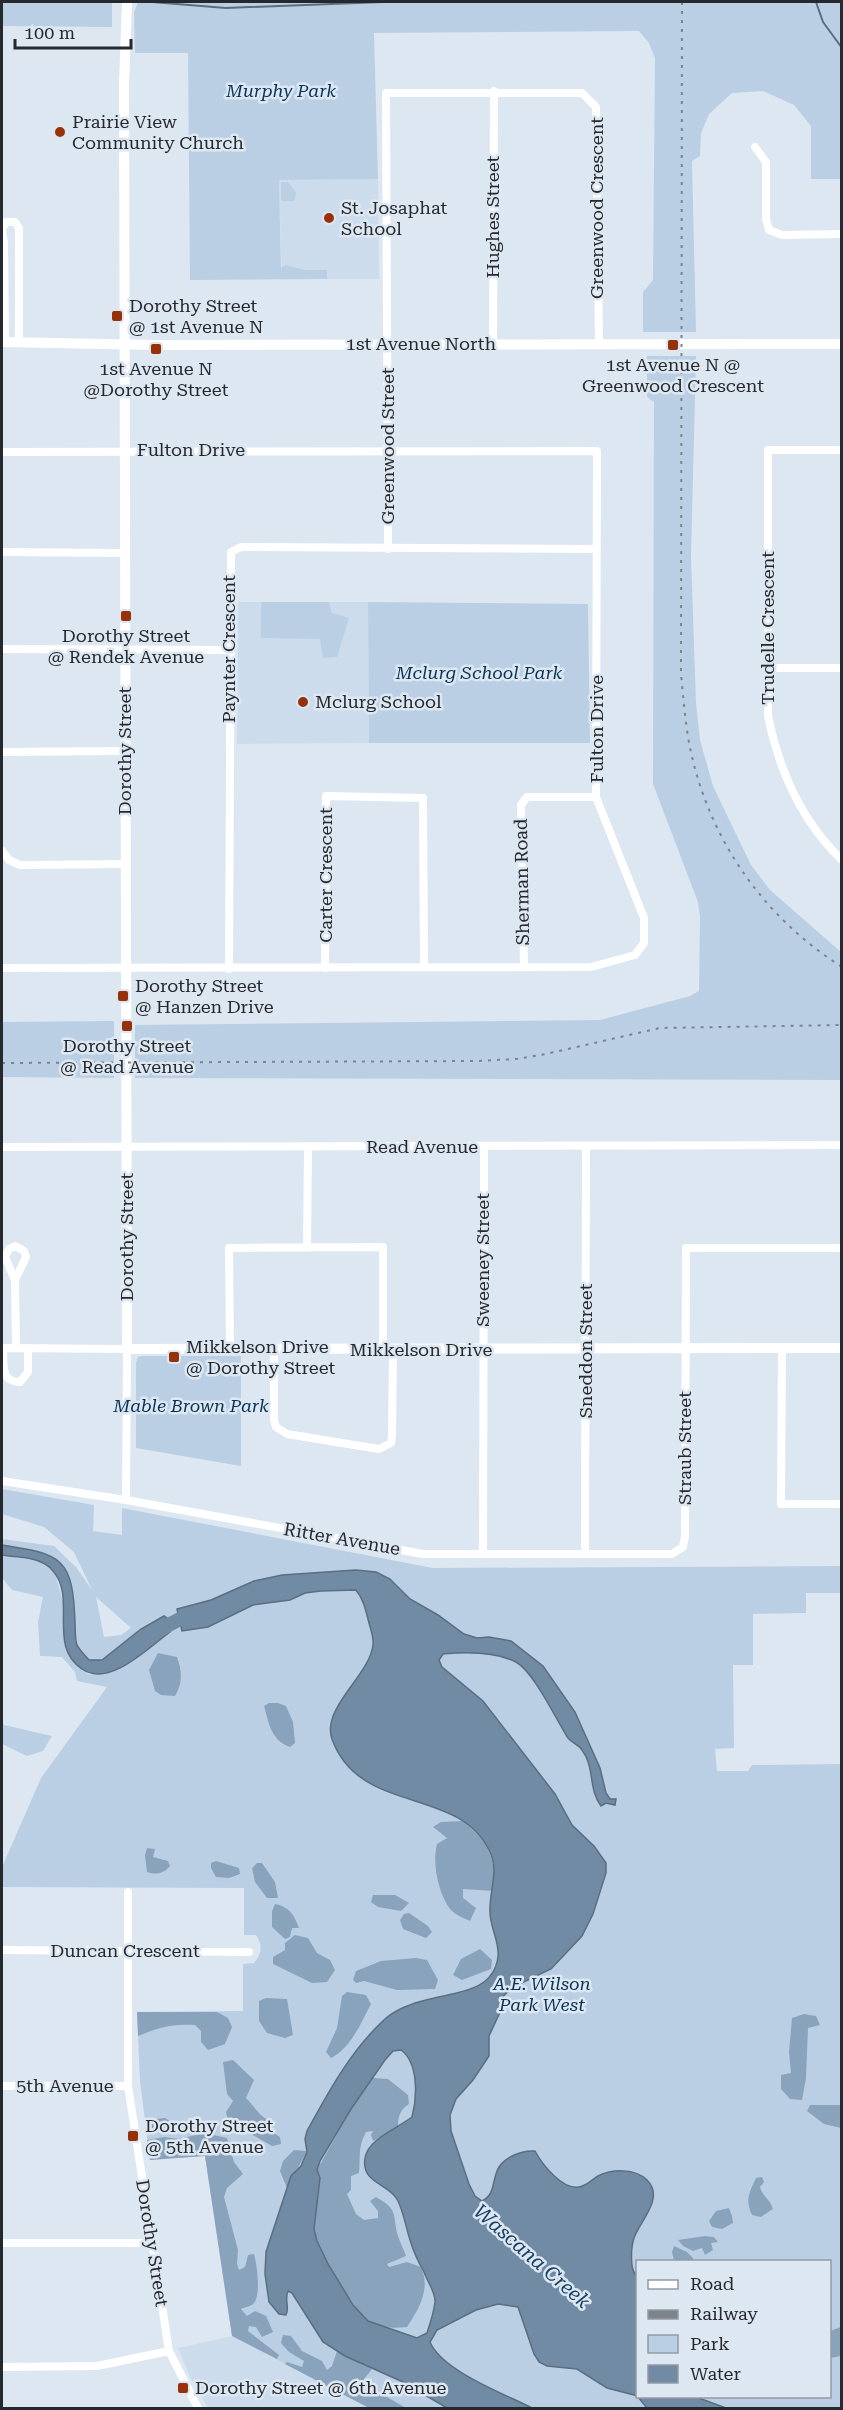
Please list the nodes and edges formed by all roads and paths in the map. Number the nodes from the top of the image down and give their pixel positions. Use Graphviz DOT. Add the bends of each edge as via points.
graph roads {
  1 [pos="127,2"];
  2 [pos="494,91"];
  3 [pos="755,147"];
  4 [pos="2,229"];
  5 [pos="842,234"];
  6 [pos="3,342"];
  7 [pos="19,342"];
  8 [pos="387,344"];
  9 [pos="493,344"];
  10 [pos="598,344"];
  11 [pos="842,344"];
  12 [pos="125,345"];
  13 [pos="125,450"];
  14 [pos="387,450"];
  15 [pos="842,450"];
  16 [pos="2,452"];
  17 [pos="388,549"];
  18 [pos="597,549"];
  19 [pos="2,552"];
  20 [pos="125,553"];
  21 [pos="2,649"];
  22 [pos="230,650"];
  23 [pos="125,651"];
  24 [pos="768,668"];
  25 [pos="842,668"];
  26 [pos="125,751"];
  27 [pos="2,753"];
  28 [pos="596,797"];
  29 [pos="2,851"];
  30 [pos="842,860"];
  31 [pos="125,864"];
  32 [pos="124,967"];
  33 [pos="424,967"];
  34 [pos="2,968"];
  35 [pos="325,968"];
  36 [pos="524,968"];
  37 [pos="230,969"];
  38 [pos="842,1145"];
  39 [pos="2,1147"];
  40 [pos="483,1147"];
  41 [pos="586,1147"];
  42 [pos="126,1148"];
  43 [pos="308,1148"];
  44 [pos="307,1247"];
  45 [pos="842,1248"];
  46 [pos="15,1280"];
  47 [pos="2,1348"];
  48 [pos="16,1348"];
  49 [pos="28,1348"];
  50 [pos="127,1348"];
  51 [pos="586,1348"];
  52 [pos="685,1348"];
  53 [pos="782,1348"];
  54 [pos="842,1348"];
  55 [pos="230,1350"];
  56 [pos="274,1350"];
  57 [pos="388,1350"];
  58 [pos="483,1350"];
  59 [pos="2,1481"];
  60 [pos="126,1500"];
  61 [pos="842,1504"];
  62 [pos="683,1547"];
  63 [pos="483,1553"];
  64 [pos="585,1554"];
  65 [pos="128,1892"];
  66 [pos="2,1950"];
  67 [pos="127,1950"];
  68 [pos="249,1952"];
  69 [pos="2,2086"];
  70 [pos="128,2086"];
  71 [pos="2,2243"];
  72 [pos="152,2243"];
  73 [pos="169,2351"];
  74 [pos="2,2367"];
  75 [pos="198,2409"];
  1 -- 12 [label="street, Dorothy Street"];
  2 -- 8 [label="street, Greenwood Crescent" via="386,93"];
  2 -- 9 [label="street, Hughes Street"];
  2 -- 10 [label="street, Greenwood Crescent" via="582,93 596,107"];
  3 -- 5 [label="street" via="766,162 769,230 782,235"];
  4 -- 6 [label="street"];
  4 -- 7 [label="street" via="6,222 15,222 19,228"];
  6 -- 7 [label="street, 1st Avenue North"];
  7 -- 12 [label="street, 1st Avenue North"];
  8 -- 9 [label="street, 1st Avenue North"];
  8 -- 12 [label="street, 1st Avenue North"];
  8 -- 14 [label="street, Greenwood Street"];
  9 -- 10 [label="street, 1st Avenue North"];
  10 -- 11 [label="street, 1st Avenue North"];
  12 -- 13 [label="street, Dorothy Street"];
  13 -- 14 [label="street, Fulton Drive"];
  13 -- 16 [label="street, Fulton Drive"];
  13 -- 20 [label="street, Dorothy Street"];
  14 -- 17 [label="street, Greenwood Street"];
  14 -- 18 [label="street, Fulton Drive" via="597,451"];
  15 -- 24 [label="street, Trudelle Crescent" via="768,450"];
  17 -- 18 [label="street, Paynter Crescent"];
  17 -- 22 [label="street, Paynter Crescent" via="241,548 231,552"];
  18 -- 28 [label="street, Fulton Drive"];
  19 -- 20 [label="street"];
  20 -- 23 [label="street, Dorothy Street"];
  21 -- 23 [label="street"];
  22 -- 23 [label="street"];
  22 -- 37 [label="street, Paynter Crescent"];
  23 -- 26 [label="street, Dorothy Street"];
  24 -- 25 [label="street"];
  24 -- 30 [label="street, Trudelle Crescent" via="768,716 788,785 822,838"];
  26 -- 27 [label="street"];
  26 -- 31 [label="street, Dorothy Street"];
  28 -- 36 [label="street, Sherman Road" via="527,797 521,805"];
  28 -- 36 [label="street, Fulton Drive" via="644,918 644,943 635,955 591,967"];
  29 -- 31 [label="street" via="20,865"];
  31 -- 32 [label="street, Dorothy Street"];
  32 -- 34 [label="street, Fulton Drive"];
  32 -- 37 [label="street, Fulton Drive"];
  32 -- 42 [label="street, Dorothy Street"];
  33 -- 35 [label="street, Fulton Drive"];
  33 -- 35 [label="street, Carter Crescent" via="423,798 326,796"];
  33 -- 36 [label="street, Fulton Drive"];
  35 -- 37 [label="street, Fulton Drive"];
  38 -- 41 [label="street, Read Avenue"];
  39 -- 42 [label="street, Read Avenue"];
  40 -- 41 [label="street, Read Avenue"];
  40 -- 43 [label="street, Read Avenue"];
  40 -- 58 [label="street, Sweeney Street"];
  41 -- 51 [label="street, Sneddon Street"];
  42 -- 43 [label="street, Read Avenue"];
  42 -- 50 [label="street, Dorothy Street"];
  43 -- 44 [label="street"];
  44 -- 55 [label="street" via="229,1248"];
  44 -- 57 [label="street" via="383,1247"];
  45 -- 52 [label="street, Straub Street" via="686,1248"];
  46 -- 48 [label="street"];
  47 -- 48 [label="street, Mikkelson Drive"];
  47 -- 49 [label="street" via="4,1374 11,1382 20,1382 28,1372"];
  48 -- 49 [label="street, Mikkelson Drive"];
  49 -- 50 [label="street, Mikkelson Drive"];
  50 -- 55 [label="street, Mikkelson Drive"];
  50 -- 60 [label="street, Dorothy Street"];
  51 -- 52 [label="street, Mikkelson Drive"];
  51 -- 58 [label="street, Mikkelson Drive"];
  51 -- 64 [label="street, Sneddon Street"];
  52 -- 53 [label="street, Mikkelson Drive"];
  52 -- 62 [label="street, Straub Street"];
  53 -- 54 [label="street, Mikkelson Drive"];
  53 -- 61 [label="street" via="781,1504"];
  55 -- 56 [label="street, Mikkelson Drive"];
  56 -- 57 [label="street, Mikkelson Drive"];
  56 -- 57 [label="street" via="273,1420 280,1431 379,1449 391,1443 392,1435"];
  57 -- 58 [label="street, Mikkelson Drive"];
  58 -- 63 [label="street, Sweeney Street"];
  59 -- 60 [label="street, Ritter Avenue"];
  60 -- 63 [label="street, Ritter Avenue" via="423,1554"];
  62 -- 64 [label="street, Ritter Avenue" via="672,1554"];
  63 -- 64 [label="street, Ritter Avenue"];
  65 -- 67 [label="street, Dorothy Street"];
  66 -- 67 [label="street, Duncan Crescent"];
  67 -- 68 [label="street, Duncan Crescent"];
  67 -- 70 [label="street, Dorothy Street"];
  69 -- 70 [label="street, 5th Avenue"];
  70 -- 72 [label="street, Dorothy Street"];
  71 -- 72 [label="street"];
  72 -- 73 [label="street, Dorothy Street"];
  73 -- 74 [label="street" via="97,2366"];
  73 -- 75 [label="street, Dorothy Street"];
}
